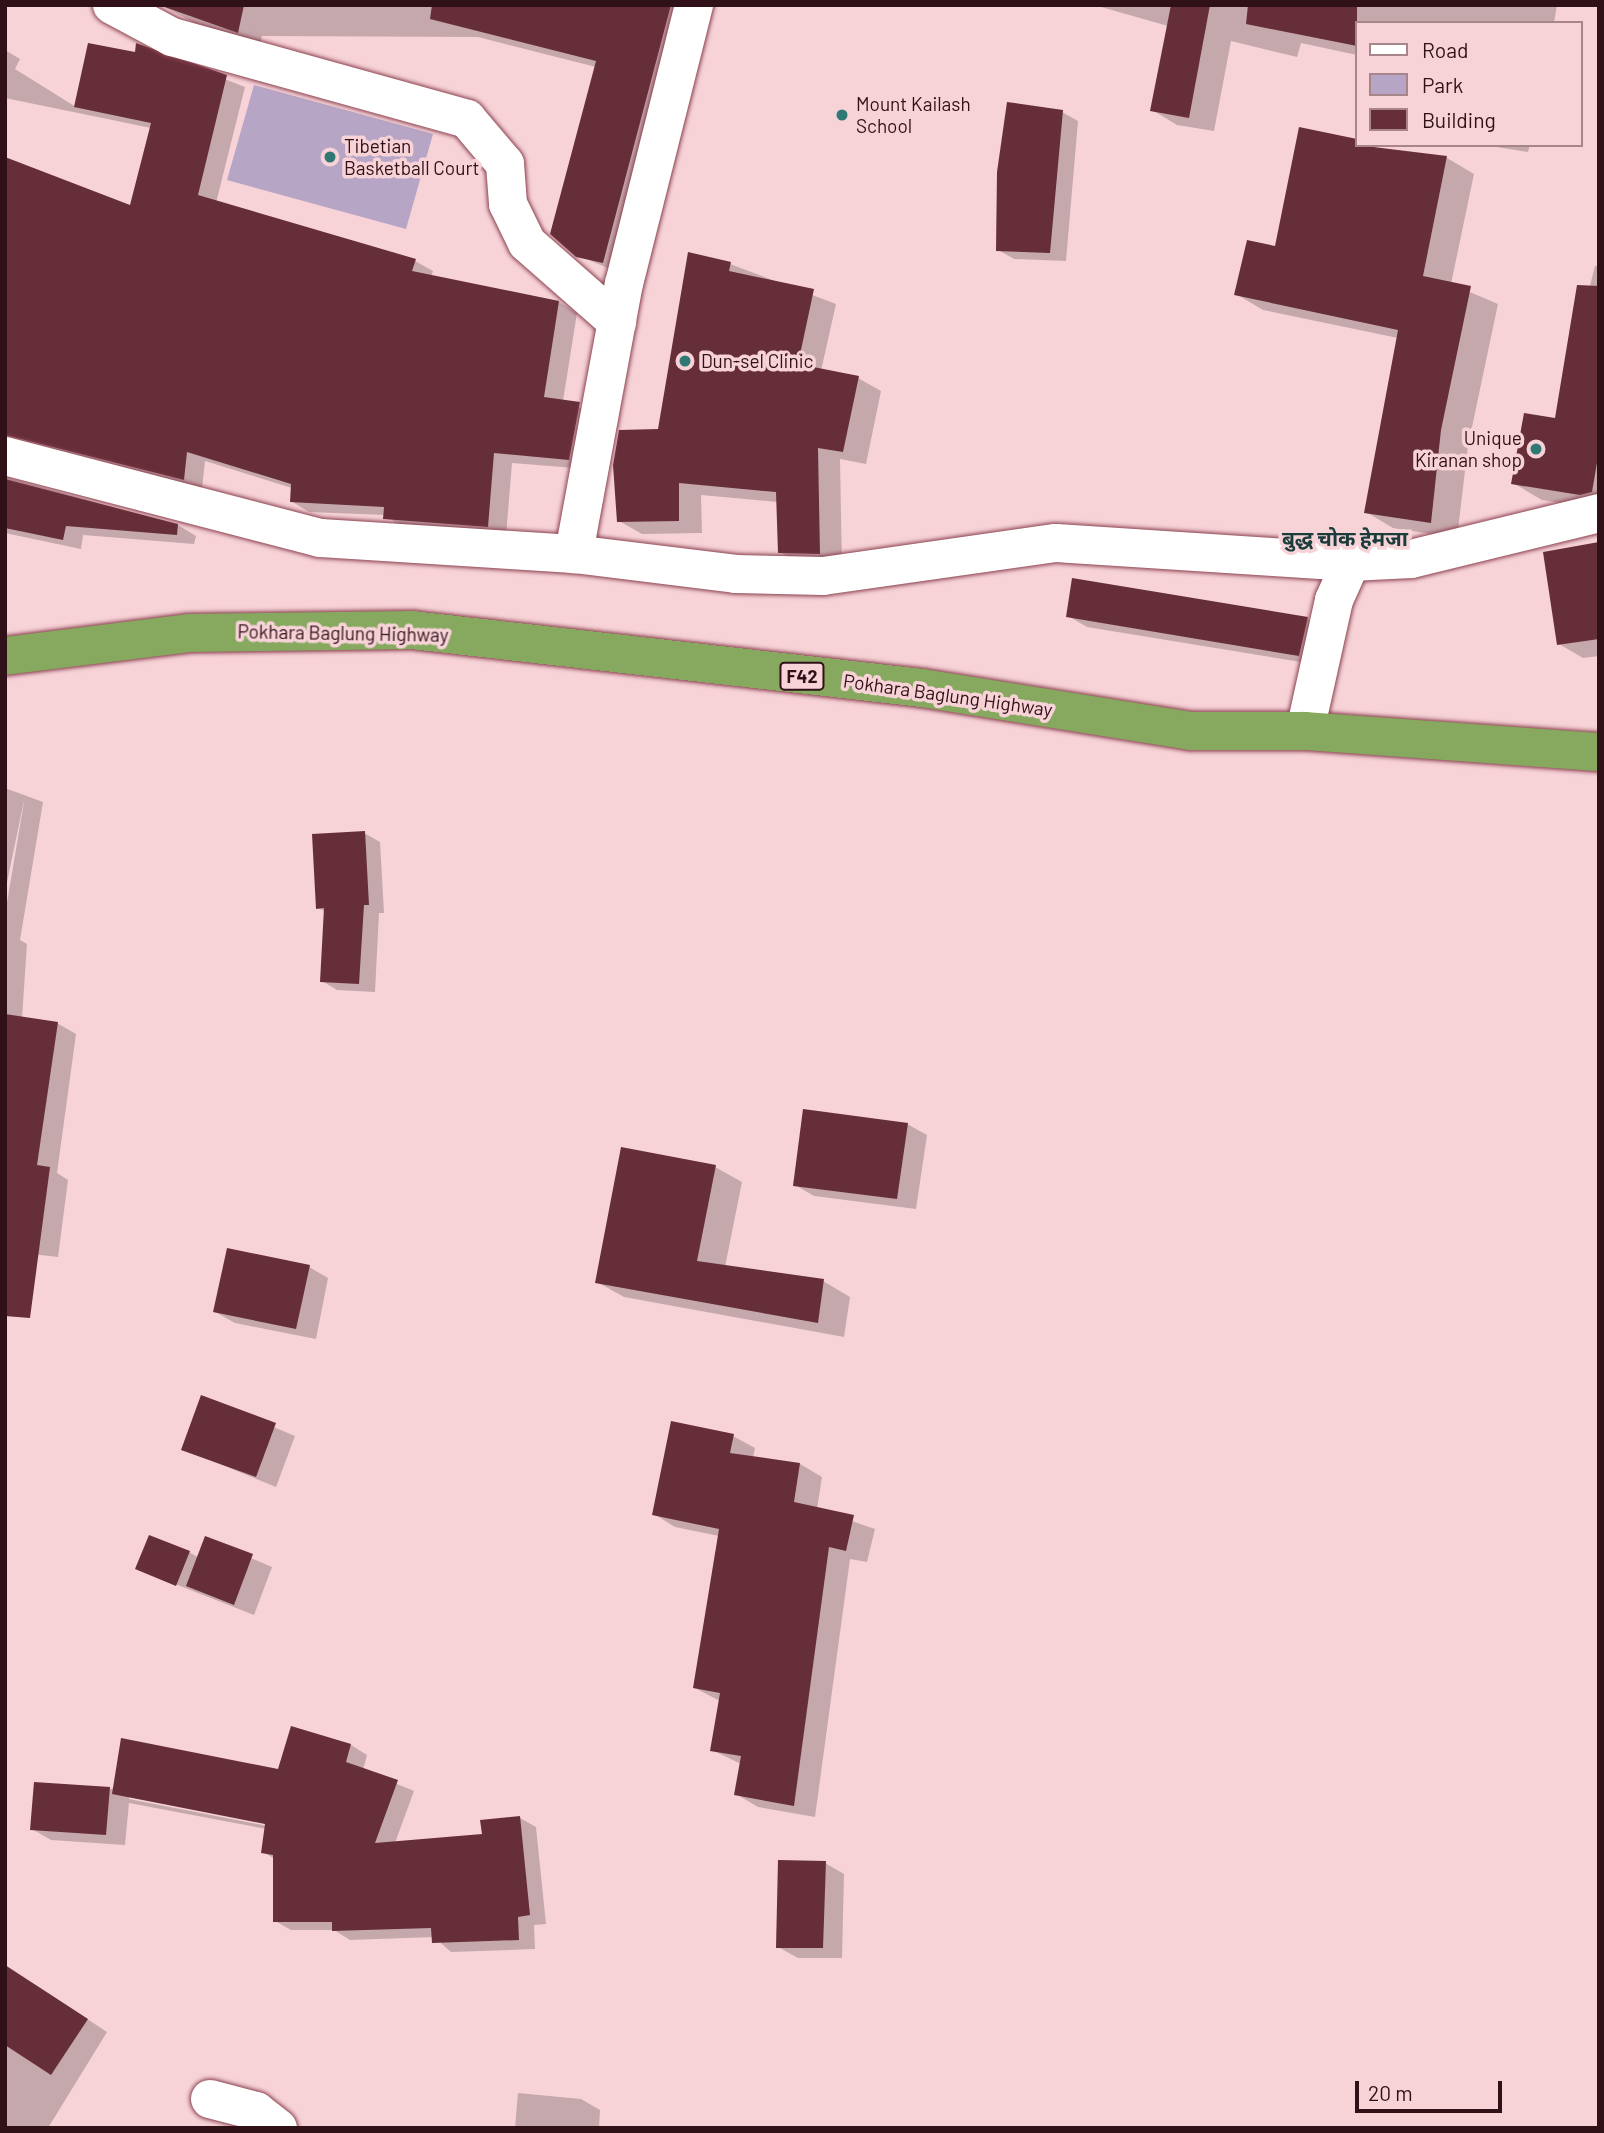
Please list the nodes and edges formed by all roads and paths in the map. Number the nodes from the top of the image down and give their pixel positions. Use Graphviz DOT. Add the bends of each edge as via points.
graph roads {
  1 [pos="112,5"];
  2 [pos="694,5"];
  3 [pos="617,322"];
  4 [pos="5,456"];
  5 [pos="1599,513"];
  6 [pos="574,554"];
  7 [pos="1352,562"];
  8 [pos="5,656"];
  9 [pos="1305,731"];
  10 [pos="1599,752"];
  11 [pos="210,2099"];
  12 [pos="278,2128"];
  1 -- 3 [label="street" via="172,37 467,119 505,164 508,204 527,243"];
  2 -- 3 [label="street"];
  3 -- 6 [label="street"];
  4 -- 6 [label="street" via="320,538"];
  5 -- 7 [label="street" via="1411,559"];
  6 -- 7 [label="street" via="736,574 823,576 1056,543"];
  7 -- 9 [label="street" via="1334,600"];
  8 -- 9 [label="highway, Pokhara Baglung Highway / F42" via="189,634 412,630 922,688 1190,731"];
  9 -- 10 [label="highway, Pokhara Baglung Highway / F42"];
  11 -- 12 [label="street" via="256,2111"];
}
